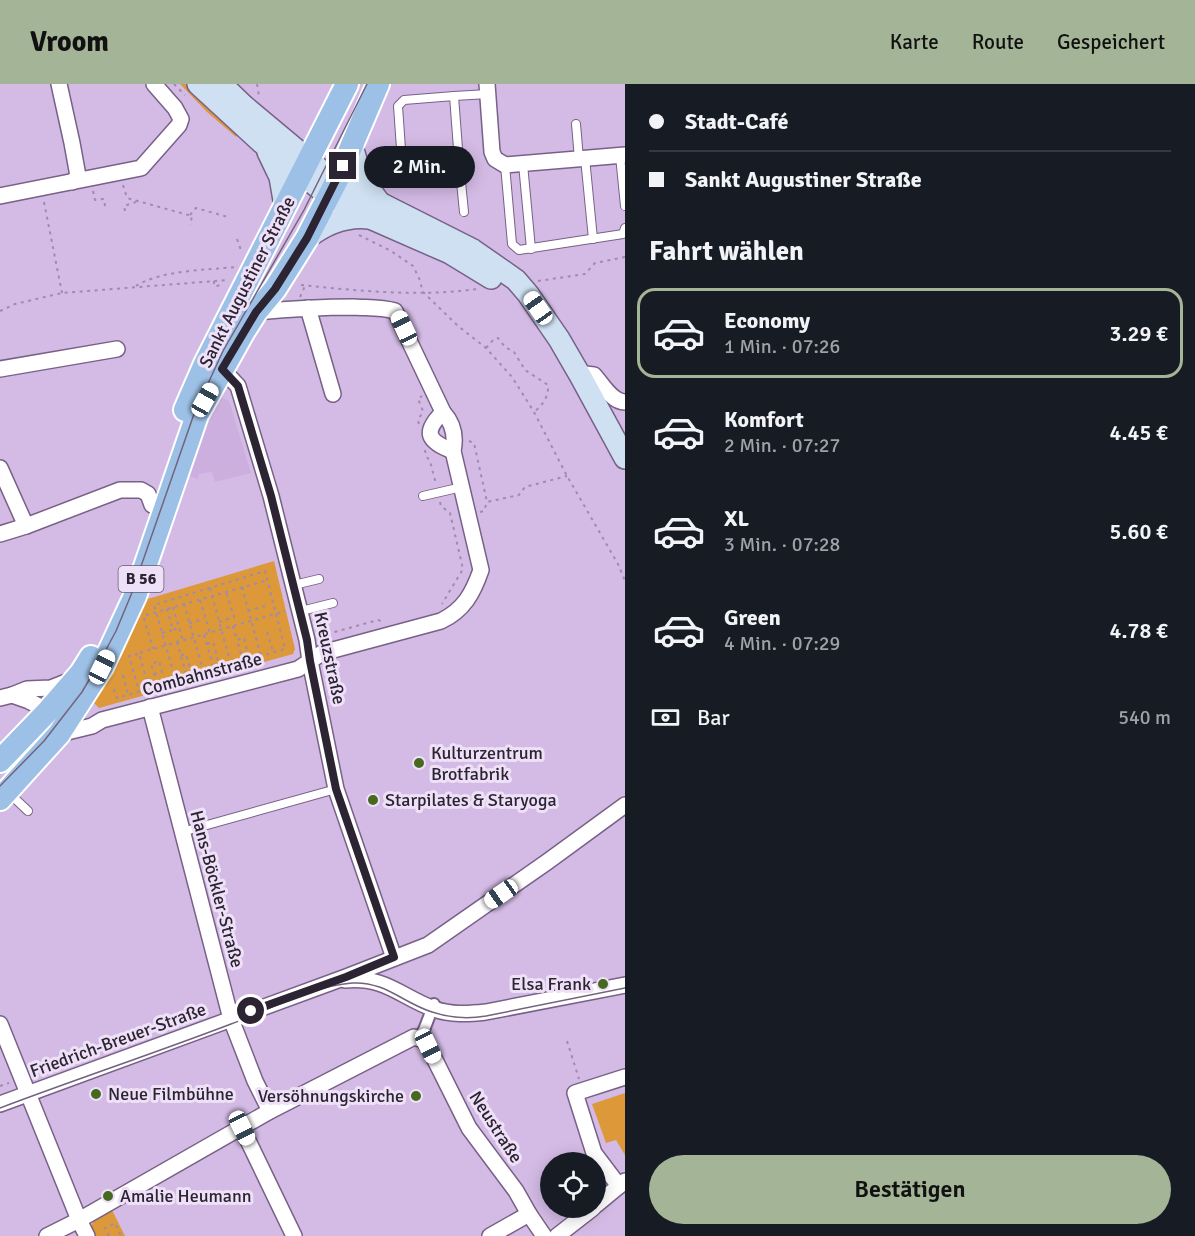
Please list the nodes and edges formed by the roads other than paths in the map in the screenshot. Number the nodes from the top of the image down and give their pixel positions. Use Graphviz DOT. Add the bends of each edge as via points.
graph roads {
  1 [pos="58,84"];
  2 [pos="154,84"];
  3 [pos="198,84"];
  4 [pos="222,84"];
  5 [pos="347,84"];
  6 [pos="378,84"];
  7 [pos="487,89"];
  8 [pos="454,96"];
  9 [pos="576,124"];
  10 [pos="326,126"];
  11 [pos="268,137"];
  12 [pos="352,144"];
  13 [pos="622,155"];
  14 [pos="497,158"];
  15 [pos="582,158"];
  16 [pos="459,162"];
  17 [pos="523,164"];
  18 [pos="305,168"];
  19 [pos="72,182"];
  20 [pos="333,188"];
  21 [pos="0,196"];
  22 [pos="285,206"];
  23 [pos="625,206"];
  24 [pos="376,211"];
  25 [pos="464,212"];
  26 [pos="625,228"];
  27 [pos="307,238"];
  28 [pos="593,238"];
  29 [pos="531,249"];
  30 [pos="308,308"];
  31 [pos="256,312"];
  32 [pos="117,349"];
  33 [pos="0,369"];
  34 [pos="222,369"];
  35 [pos="581,377"];
  36 [pos="333,393"];
  37 [pos="625,402"];
  38 [pos="443,412"];
  39 [pos="454,443"];
  40 [pos="625,458"];
  41 [pos="0,468"];
  42 [pos="462,487"];
  43 [pos="423,496"];
  44 [pos="152,505"];
  45 [pos="26,526"];
  46 [pos="0,534"];
  47 [pos="319,579"];
  48 [pos="294,585"];
  49 [pos="333,603"];
  50 [pos="300,609"];
  51 [pos="310,661"];
  52 [pos="6,697"];
  53 [pos="150,707"];
  54 [pos="64,712"];
  55 [pos="102,720"];
  56 [pos="0,761"];
  57 [pos="336,789"];
  58 [pos="3,795"];
  59 [pos="625,805"];
  60 [pos="28,811"];
  61 [pos="182,832"];
  62 [pos="394,957"];
  63 [pos="333,981"];
  64 [pos="625,985"];
  65 [pos="433,1006"];
  66 [pos="231,1019"];
  67 [pos="0,1024"];
  68 [pos="419,1038"];
  69 [pos="625,1077"];
  70 [pos="28,1094"];
  71 [pos="0,1104"];
  72 [pos="270,1111"];
  73 [pos="242,1128"];
  74 [pos="622,1184"];
  75 [pos="606,1197"];
  76 [pos="529,1214"];
  77 [pos="579,1218"];
  78 [pos="79,1220"];
  79 [pos="47,1236"];
  80 [pos="87,1236"];
  81 [pos="294,1236"];
  82 [pos="490,1236"];
  83 [pos="544,1236"];
  84 [pos="557,1236"];
  1 -- 19 [label="street" via="78,176"];
  2 -- 19 [label="street" via="179,113 179,125 141,168"];
  3 -- 11 [label="main road"];
  4 -- 11 [label="main road"];
  5 -- 10 [label="main road, Sankt Augustiner Straße / B 56"];
  6 -- 12 [label="main road, Sankt Augustiner Straße / B 56"];
  7 -- 8 [label="lane"];
  7 -- 14 [label="street"];
  8 -- 16 [label="lane"];
  8 -- 16 [label="lane" via="404,100 398,106 402,163 410,167"];
  9 -- 15 [label="lane"];
  10 -- 11 [label="main road" via="304,136"];
  10 -- 18 [label="main road, Sankt Augustiner Straße / B 56"];
  11 -- 18 [label="main road"];
  11 -- 22 [label="main road"];
  12 -- 20 [label="main road, Sankt Augustiner Straße / B 56"];
  12 -- 24 [label="main road"];
  13 -- 15 [label="street"];
  13 -- 23 [label="lane"];
  14 -- 17 [label="street"];
  14 -- 29 [label="lane" via="512,244 519,250"];
  15 -- 17 [label="street"];
  15 -- 28 [label="lane"];
  16 -- 25 [label="lane"];
  17 -- 29 [label="lane"];
  18 -- 20 [label="main road"];
  18 -- 22 [label="main road, Sankt Augustiner Straße / B 56"];
  19 -- 21 [label="street"];
  20 -- 24 [label="main road"];
  20 -- 27 [label="main road, Sankt Augustiner Straße / B 56"];
  22 -- 44 [label="main road, Sankt Augustiner Straße / B 56" via="205,364"];
  24 -- 27 [label="main road" via="338,221"];
  24 -- 35 [label="main road" via="473,250 516,279"];
  26 -- 28 [label="lane" via="622,234"];
  27 -- 31 [label="main road, Sankt Augustiner Straße / B 56"];
  28 -- 29 [label="lane"];
  30 -- 31 [label="street"];
  30 -- 36 [label="street"];
  30 -- 38 [label="street, Combahnstraße" via="395,311"];
  31 -- 34 [label="main road, Sankt Augustiner Straße / B 56"];
  32 -- 33 [label="street"];
  34 -- 48 [label="street, Kreuzstraße" via="238,386"];
  34 -- 54 [label="main road, Sankt Augustiner Straße / B 56" via="197,416 135,597 102,667"];
  35 -- 37 [label="street" via="594,375 614,399"];
  35 -- 40 [label="main road"];
  38 -- 39 [label="street, Combahnstraße" via="450,422"];
  38 -- 39 [label="street" via="429,429 431,436 434,442"];
  39 -- 42 [label="street, Combahnstraße"];
  41 -- 45 [label="street"];
  42 -- 43 [label="lane"];
  42 -- 51 [label="street, Combahnstraße" via="481,570 461,608 426,626 322,653"];
  44 -- 45 [label="street" via="148,494 141,490 120,490"];
  44 -- 54 [label="main road, Sankt Augustiner Straße / B 56" via="122,592 77,678"];
  45 -- 46 [label="street"];
  47 -- 48 [label="lane"];
  48 -- 50 [label="street, Kreuzstraße"];
  49 -- 50 [label="lane"];
  50 -- 51 [label="street, Kreuzstraße"];
  51 -- 53 [label="street, Combahnstraße" via="298,669"];
  51 -- 57 [label="street, Kreuzstraße"];
  52 -- 54 [label="street, Combahnstraße"];
  52 -- 54 [label="street, Combahnstraße" via="27,689"];
  53 -- 55 [label="street, Combahnstraße"];
  53 -- 61 [label="street, Hans-Böckler-Straße"];
  54 -- 55 [label="street, Combahnstraße"];
  54 -- 55 [label="street, Combahnstraße" via="92,726"];
  54 -- 56 [label="main road, Sankt Augustiner Straße / B 56"];
  54 -- 58 [label="main road, Sankt Augustiner Straße / B 56"];
  57 -- 61 [label="lane"];
  57 -- 62 [label="street, Kreuzstraße"];
  58 -- 60 [label="lane"];
  59 -- 62 [label="street, Friedrich-Breuer-Straße" via="428,945"];
  61 -- 66 [label="street, Hans-Böckler-Straße"];
  62 -- 63 [label="street, Friedrich-Breuer-Straße"];
  63 -- 65 [label="street" via="372,981"];
  63 -- 66 [label="street, Friedrich-Breuer-Straße"];
  64 -- 65 [label="street" via="486,1012 447,1013"];
  65 -- 68 [label="street"];
  66 -- 70 [label="street, Friedrich-Breuer-Straße"];
  66 -- 72 [label="street, Hans-Böckler-Straße"];
  67 -- 70 [label="street"];
  68 -- 72 [label="street" via="407,1040"];
  68 -- 76 [label="street, Neustraße" via="428,1046 469,1128"];
  69 -- 74 [label="street" via="575,1093 594,1153"];
  70 -- 71 [label="street, Friedrich-Breuer-Straße"];
  70 -- 78 [label="street"];
  72 -- 73 [label="street"];
  73 -- 78 [label="street"];
  73 -- 81 [label="street"];
  74 -- 75 [label="street"];
  76 -- 82 [label="street"];
  76 -- 83 [label="street, Neustraße"];
  77 -- 84 [label="street"];
  78 -- 79 [label="street"];
  78 -- 80 [label="street"];
}
